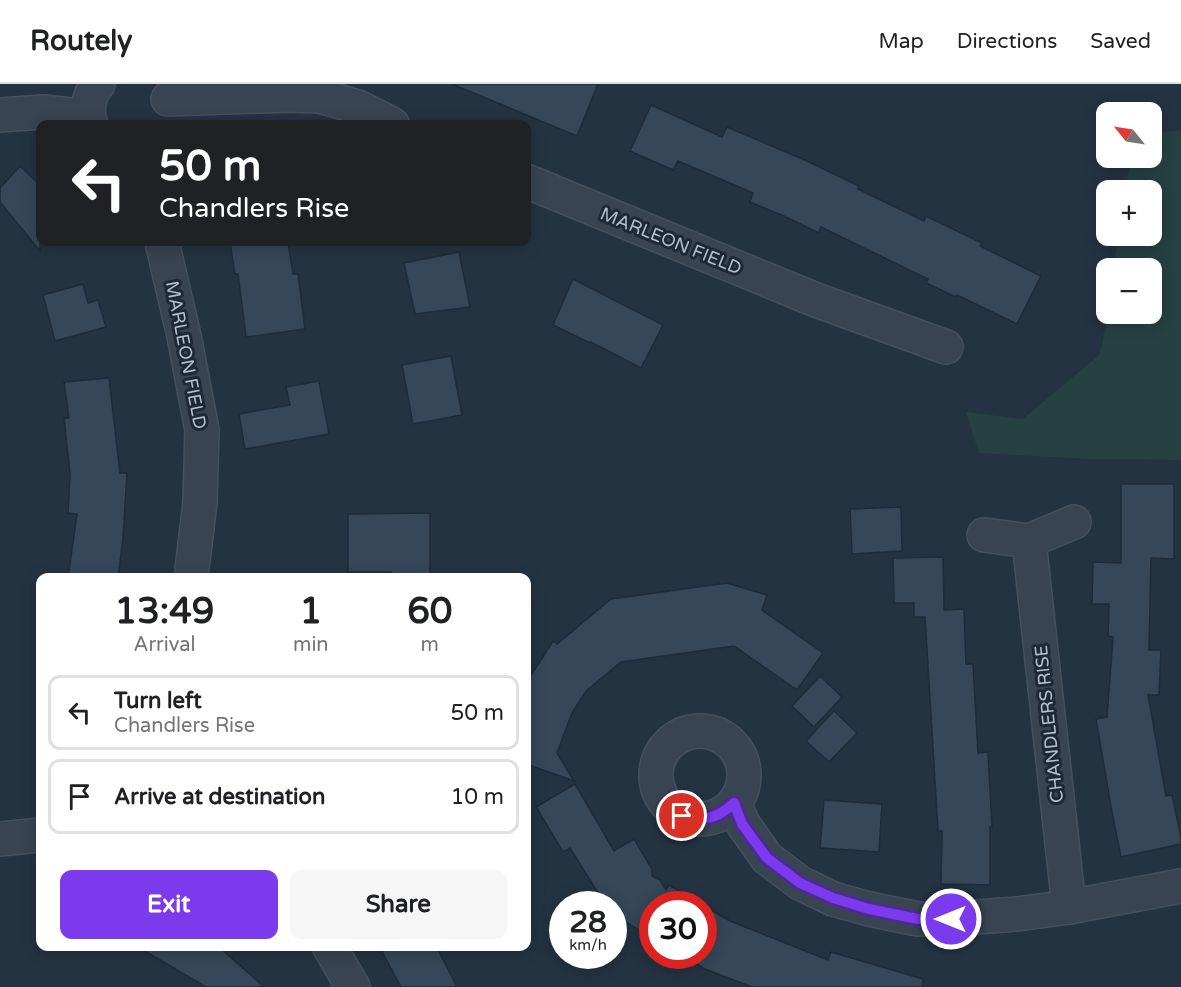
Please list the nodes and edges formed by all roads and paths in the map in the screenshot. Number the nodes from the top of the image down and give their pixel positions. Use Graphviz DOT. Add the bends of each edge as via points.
graph roads {
  1 [pos="98,84"];
  2 [pos="164,102"];
  3 [pos="0,115"];
  4 [pos="85,120"];
  5 [pos="90,120"];
  6 [pos="384,120"];
  7 [pos="531,183"];
  8 [pos="163,246"];
  9 [pos="946,347"];
  10 [pos="1074,522"];
  11 [pos="984,535"];
  12 [pos="1029,541"];
  13 [pos="192,573"];
  14 [pos="734,803"];
  15 [pos="36,835"];
  16 [pos="0,839"];
  17 [pos="1181,886"];
  18 [pos="1069,907"];
  19 [pos="332,951"];
  20 [pos="353,987"];
  1 -- 5 [label="street" via="88,104"];
  2 -- 6 [label="street" via="320,96 358,107"];
  3 -- 4 [label="street" via="43,112"];
  7 -- 9 [label="street, MARLEON FIELD" via="816,300"];
  8 -- 13 [label="street, MARLEON FIELD" via="202,430 200,502"];
  10 -- 12 [label="street"];
  11 -- 12 [label="street"];
  12 -- 18 [label="street, CHANDLERS RISE"];
  14 -- 18 [label="street" via="742,824 767,858 800,883 833,898 918,919"];
  15 -- 16 [label="street"];
  17 -- 18 [label="street"];
  19 -- 20 [label="street"];
}
